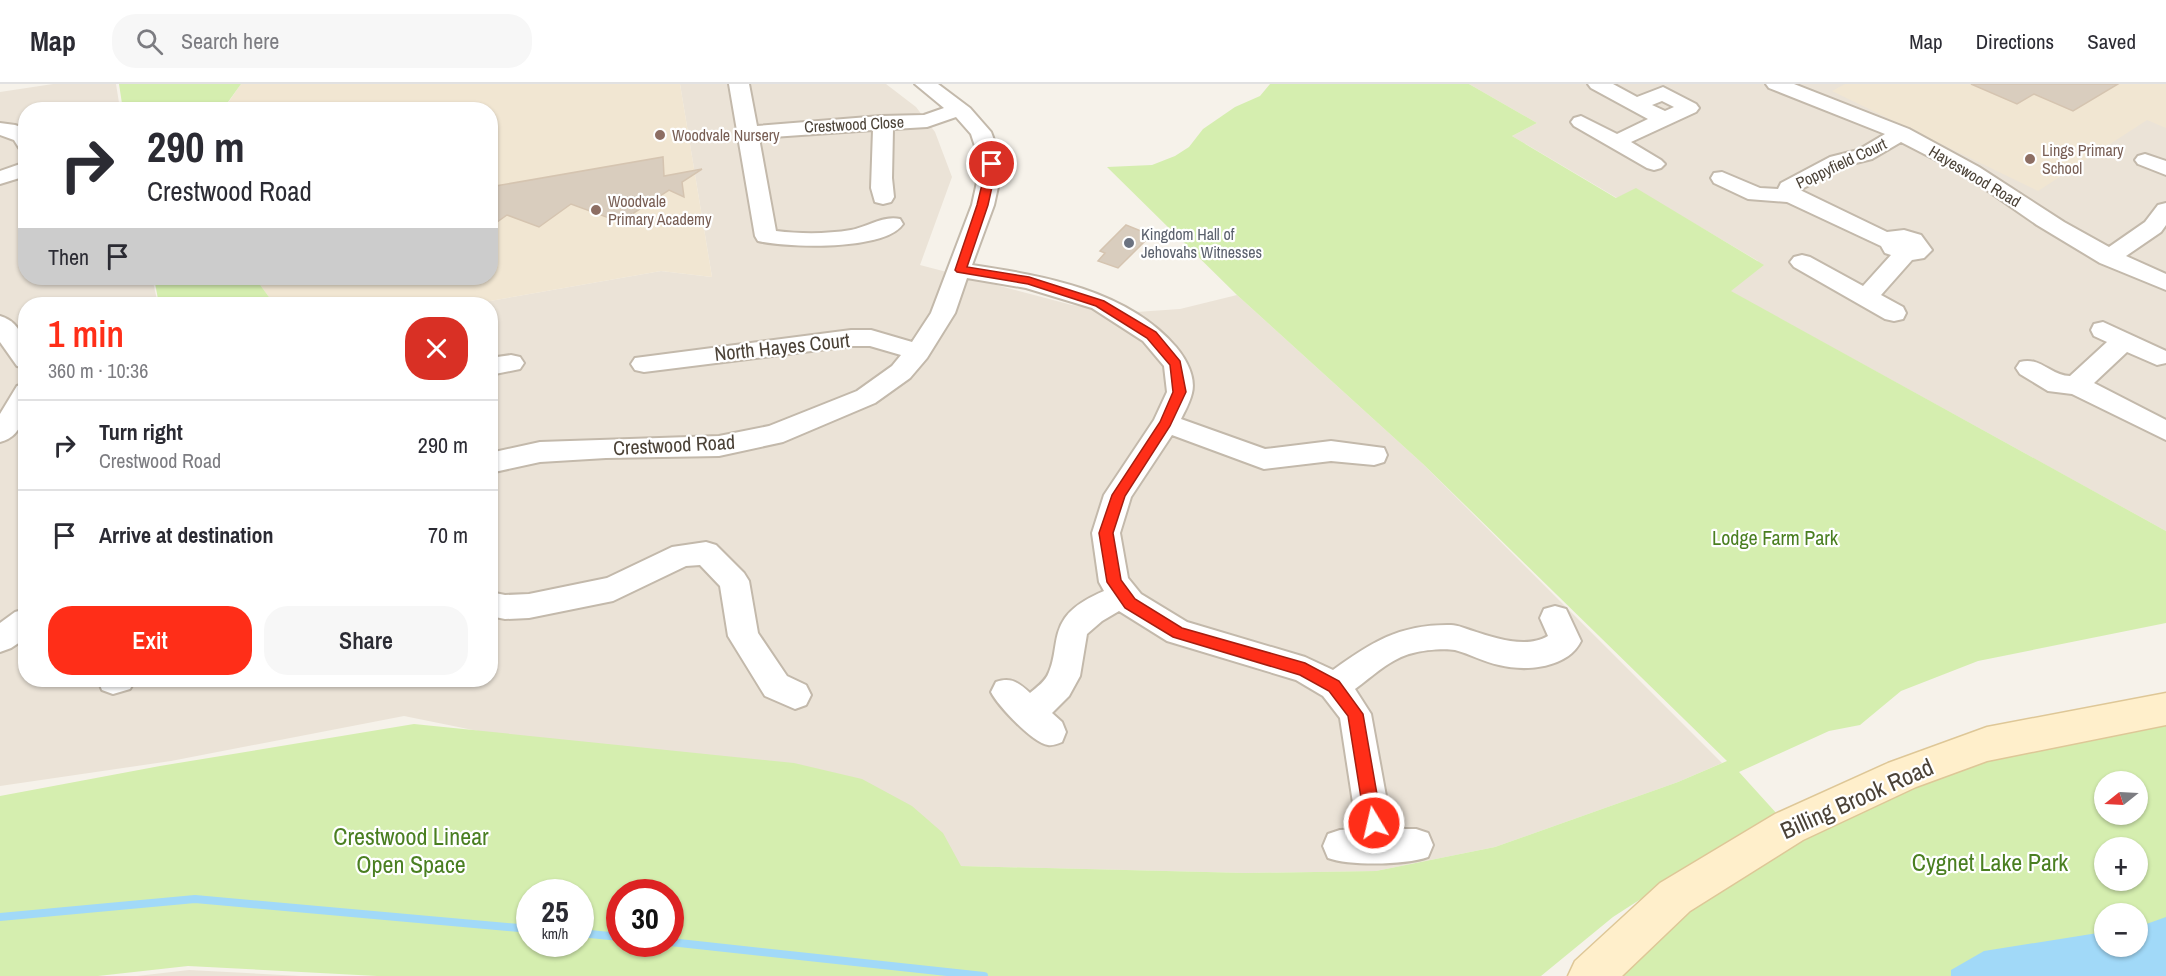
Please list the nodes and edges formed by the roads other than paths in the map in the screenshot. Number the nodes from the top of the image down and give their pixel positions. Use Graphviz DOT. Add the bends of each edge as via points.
graph roads {
  1 [pos="739,84"];
  2 [pos="925,84"];
  3 [pos="1598,84"];
  4 [pos="1776,84"];
  5 [pos="1636,104"];
  6 [pos="959,109"];
  7 [pos="1664,119"];
  8 [pos="881,122"];
  9 [pos="1581,122"];
  10 [pos="0,129"];
  11 [pos="747,133"];
  12 [pos="1902,133"];
  13 [pos="18,134"];
  14 [pos="1616,142"];
  15 [pos="2145,160"];
  16 [pos="1654,164"];
  17 [pos="2166,169"];
  18 [pos="18,171"];
  19 [pos="0,178"];
  20 [pos="1722,178"];
  21 [pos="1791,196"];
  22 [pos="883,197"];
  23 [pos="2166,210"];
  24 [pos="892,224"];
  25 [pos="2109,258"];
  26 [pos="1802,262"];
  27 [pos="960,270"];
  28 [pos="2166,283"];
  29 [pos="1863,296"];
  30 [pos="1894,314"];
  31 [pos="0,324"];
  32 [pos="18,349"];
  33 [pos="918,352"];
  34 [pos="2157,357"];
  35 [pos="644,364"];
  36 [pos="2029,368"];
  37 [pos="2076,385"];
  38 [pos="18,408"];
  39 [pos="1166,423"];
  40 [pos="2166,431"];
  41 [pos="0,433"];
  42 [pos="1374,455"];
  43 [pos="498,461"];
  44 [pos="1122,595"];
  45 [pos="498,606"];
  46 [pos="1555,618"];
  47 [pos="18,627"];
  48 [pos="0,639"];
  49 [pos="1334,686"];
  50 [pos="795,695"];
  51 [pos="2166,709"];
  52 [pos="1029,712"];
  53 [pos="1416,844"];
  54 [pos="1377,845"];
  55 [pos="1340,846"];
  56 [pos="1590,976"];
  1 -- 11 [label="street"];
  2 -- 6 [label="street, Crestwood Road"];
  3 -- 5 [label="street"];
  4 -- 12 [label="street, Hayeswood Road"];
  5 -- 7 [label="street"];
  5 -- 7 [label="street" via="1663,93 1697,112"];
  6 -- 8 [label="street, Crestwood Close" via="927,121"];
  6 -- 27 [label="street, Crestwood Road" via="981,132 992,164"];
  7 -- 14 [label="street"];
  8 -- 11 [label="street, Crestwood Close"];
  8 -- 22 [label="street" via="884,155 879,184"];
  9 -- 14 [label="street"];
  10 -- 13 [label="street"];
  11 -- 24 [label="street" via="766,236 811,240 880,230"];
  12 -- 21 [label="street, Poppyfield Court" via="1865,155 1837,161 1789,188"];
  12 -- 25 [label="street, Hayeswood Road" via="1973,172"];
  14 -- 16 [label="street"];
  15 -- 17 [label="street"];
  18 -- 19 [label="street"];
  20 -- 21 [label="street, Poppyfield Court" via="1756,194"];
  21 -- 29 [label="street, Poppyfield Court" via="1898,248 1874,289"];
  23 -- 25 [label="street" via="2153,228"];
  25 -- 28 [label="street, Hayeswood Road"];
  26 -- 29 [label="street"];
  27 -- 33 [label="street, Crestwood Road" via="944,313"];
  27 -- 39 [label="street" via="1029,280 1100,303 1152,335 1176,364 1180,392"];
  29 -- 30 [label="street"];
  31 -- 32 [label="street"];
  33 -- 35 [label="street, North Hayes Court" via="871,338 851,338"];
  33 -- 43 [label="street, Crestwood Road" via="901,372 866,397 774,435 719,446 540,452"];
  34 -- 37 [label="street" via="2114,335"];
  36 -- 37 [label="street" via="2057,385"];
  37 -- 40 [label="street"];
  38 -- 41 [label="street"];
  39 -- 42 [label="street" via="1264,459 1331,451"];
  39 -- 44 [label="street" via="1118,495 1106,533 1114,582"];
  44 -- 49 [label="street" via="1178,632 1305,670"];
  44 -- 52 [label="street" via="1076,626 1063,678"];
  45 -- 50 [label="street" via="529,606 613,589 682,555 706,553 734,580 742,636 776,686"];
  46 -- 49 [label="street" via="1566,641 1544,654 1500,654 1453,637 1412,640 1383,651"];
  47 -- 48 [label="street"];
  49 -- 54 [label="street" via="1355,714"];
  51 -- 56 [label="street, Billing Brook Road" via="1987,744 1902,775 1789,827 1675,897"];
  53 -- 54 [label="street"];
  54 -- 55 [label="street"];
}
